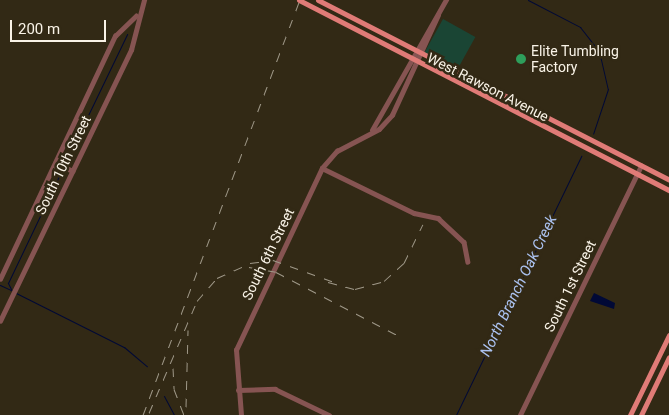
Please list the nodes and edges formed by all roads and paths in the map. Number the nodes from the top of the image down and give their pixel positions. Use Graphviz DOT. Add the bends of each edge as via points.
graph roads {
  1 [pos="144,0"];
  2 [pos="299,0"];
  3 [pos="318,0"];
  4 [pos="446,0"];
  5 [pos="136,16"];
  6 [pos="420,54"];
  7 [pos="413,60"];
  8 [pos="418,64"];
  9 [pos="542,117"];
  10 [pos="538,125"];
  11 [pos="372,130"];
  12 [pos="56,164"];
  13 [pos="641,166"];
  14 [pos="322,168"];
  15 [pos="73,171"];
  16 [pos="637,174"];
  17 [pos="669,180"];
  18 [pos="669,190"];
  19 [pos="468,262"];
  20 [pos="0,279"];
  21 [pos="0,321"];
  22 [pos="669,335"];
  23 [pos="669,358"];
  24 [pos="643,388"];
  25 [pos="238,390"];
  26 [pos="652,392"];
  27 [pos="241,415"];
  28 [pos="329,415"];
  29 [pos="520,415"];
  30 [pos="630,415"];
  31 [pos="641,415"];
  1 -- 5 [label="street, South 10th Street"];
  2 -- 7 [label="main road, West Rawson Avenue"];
  3 -- 6 [label="main road, West Rawson Avenue"];
  4 -- 6 [label="street, South 6th Street"];
  5 -- 12 [label="street, South 10th Street" via="115,36"];
  5 -- 15 [label="street, South 10th Street" via="131,50"];
  6 -- 7 [label="street, South 6th Street"];
  6 -- 8 [label="street, South 6th Street"];
  6 -- 9 [label="main road, West Rawson Avenue"];
  7 -- 8 [label="main road, West Rawson Avenue"];
  7 -- 11 [label="street, South 6th Street"];
  8 -- 10 [label="main road, West Rawson Avenue"];
  8 -- 11 [label="street, South 6th Street" via="392,115"];
  9 -- 10 [label="main road"];
  9 -- 13 [label="main road, West Rawson Avenue"];
  10 -- 16 [label="main road, West Rawson Avenue"];
  11 -- 14 [label="street, South 6th Street" via="337,151"];
  12 -- 15 [label="street"];
  12 -- 20 [label="street, South 10th Street"];
  13 -- 16 [label="street, South 1st Street"];
  13 -- 17 [label="main road, West Rawson Avenue"];
  14 -- 19 [label="street" via="414,213 438,218 464,242"];
  14 -- 25 [label="street, South 6th Street" via="236,350"];
  15 -- 21 [label="street, South 10th Street"];
  16 -- 18 [label="main road, West Rawson Avenue"];
  16 -- 29 [label="street, South 1st Street"];
  22 -- 24 [label="main road"];
  23 -- 26 [label="main road"];
  24 -- 26 [label="main road"];
  24 -- 30 [label="main road"];
  25 -- 27 [label="street, South 6th Street"];
  25 -- 28 [label="street" via="274,389"];
  26 -- 31 [label="main road"];
}
